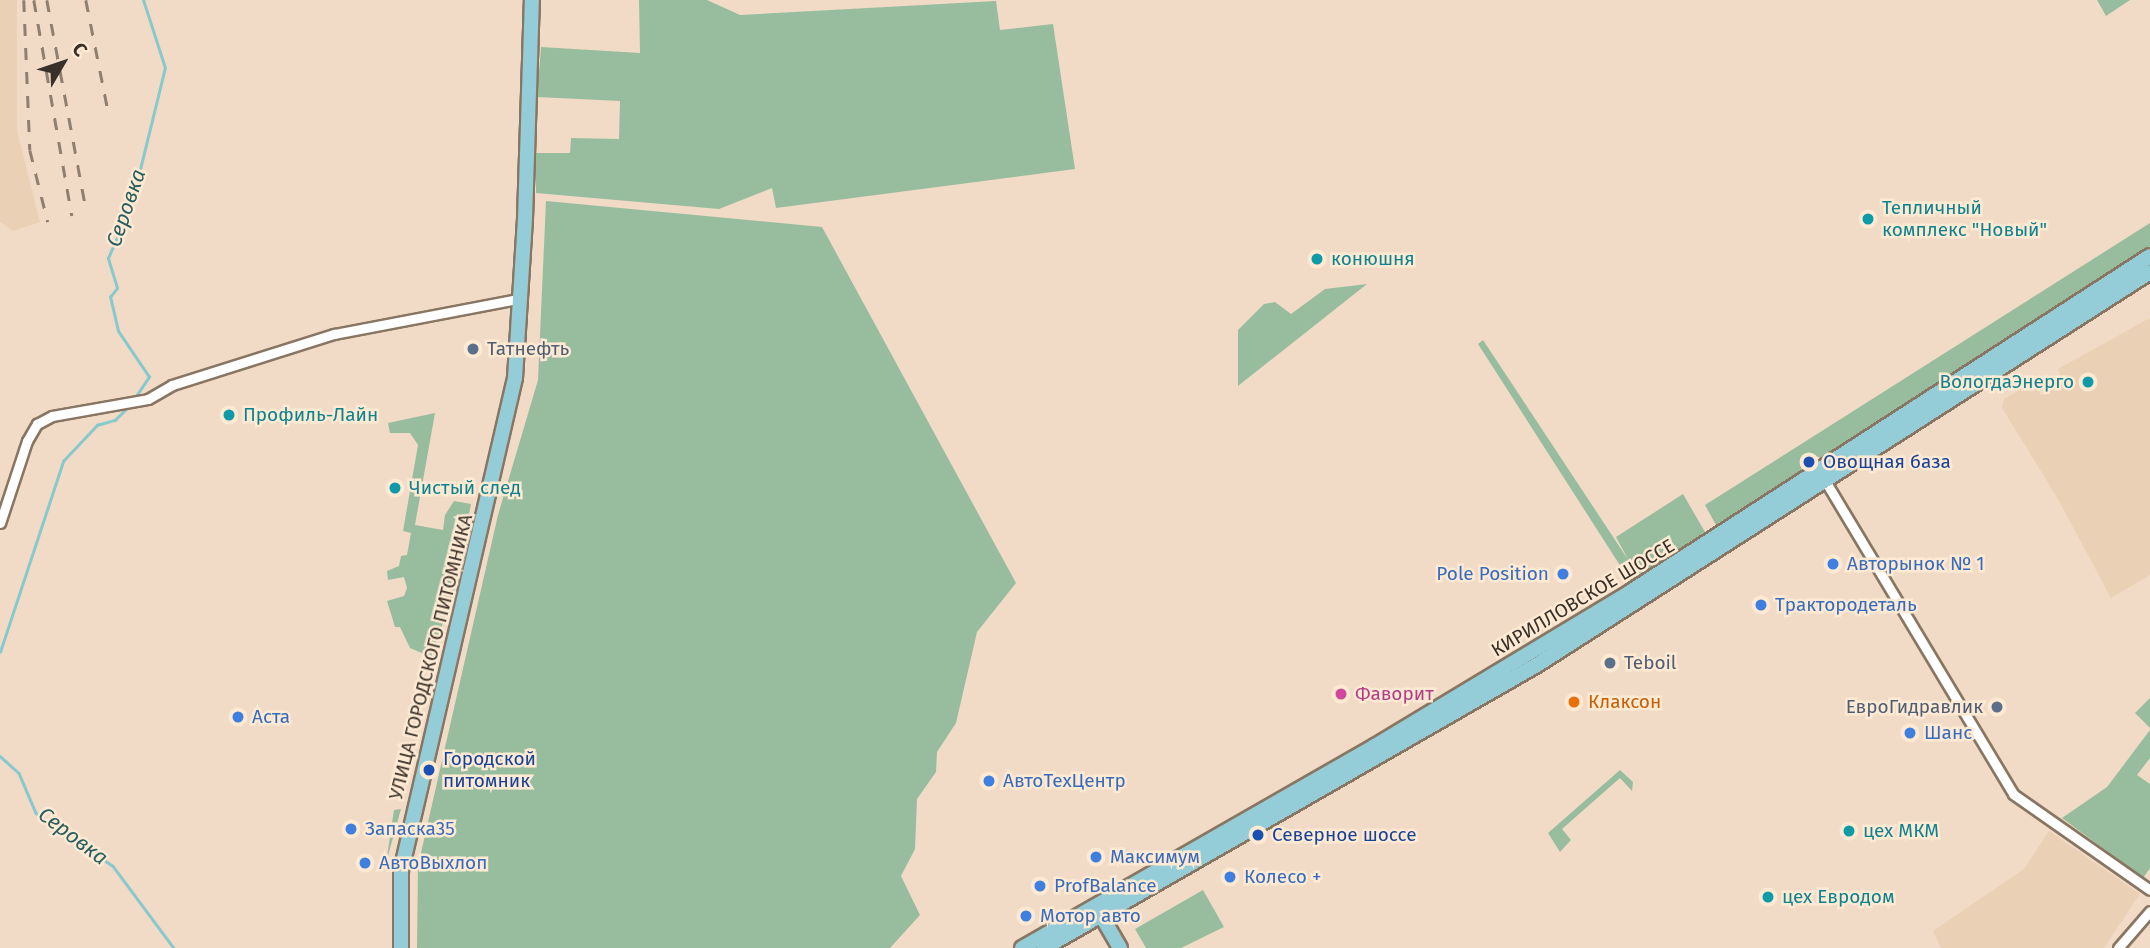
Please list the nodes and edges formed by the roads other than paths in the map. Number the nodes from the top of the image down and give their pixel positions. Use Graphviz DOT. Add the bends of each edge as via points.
graph roads {
  1 [pos="531,0"];
  2 [pos="2150,256"];
  3 [pos="2150,272"];
  4 [pos="522,298"];
  5 [pos="1822,477"];
  6 [pos="0,523"];
  7 [pos="2150,890"];
  8 [pos="1099,911"];
  9 [pos="2150,911"];
  10 [pos="401,948"];
  11 [pos="1022,948"];
  12 [pos="1044,948"];
  13 [pos="1120,948"];
  14 [pos="2118,948"];
  1 -- 4 [label="main road, УЛИЦА ГОРОДСКОГО ПИТОМНИКА"];
  2 -- 5 [label="main road, КИРИЛЛОВСКОЕ ШОССЕ"];
  3 -- 5 [label="main road, КИРИЛЛОВСКОЕ ШОССЕ"];
  4 -- 6 [label="street" via="334,334 172,385 148,399 52,416 37,424 27,441"];
  4 -- 10 [label="main road, УЛИЦА ГОРОДСКОГО ПИТОМНИКА" via="515,378 496,470 401,871"];
  5 -- 7 [label="street" via="2013,794"];
  5 -- 8 [label="main road, КИРИЛЛОВСКОЕ ШОССЕ" via="1525,672"];
  8 -- 11 [label="main road, КИРИЛЛОВСКОЕ ШОССЕ"];
  8 -- 12 [label="main road, КИРИЛЛОВСКОЕ ШОССЕ"];
  8 -- 13 [label="main road"];
  9 -- 14 [label="street"];
}
